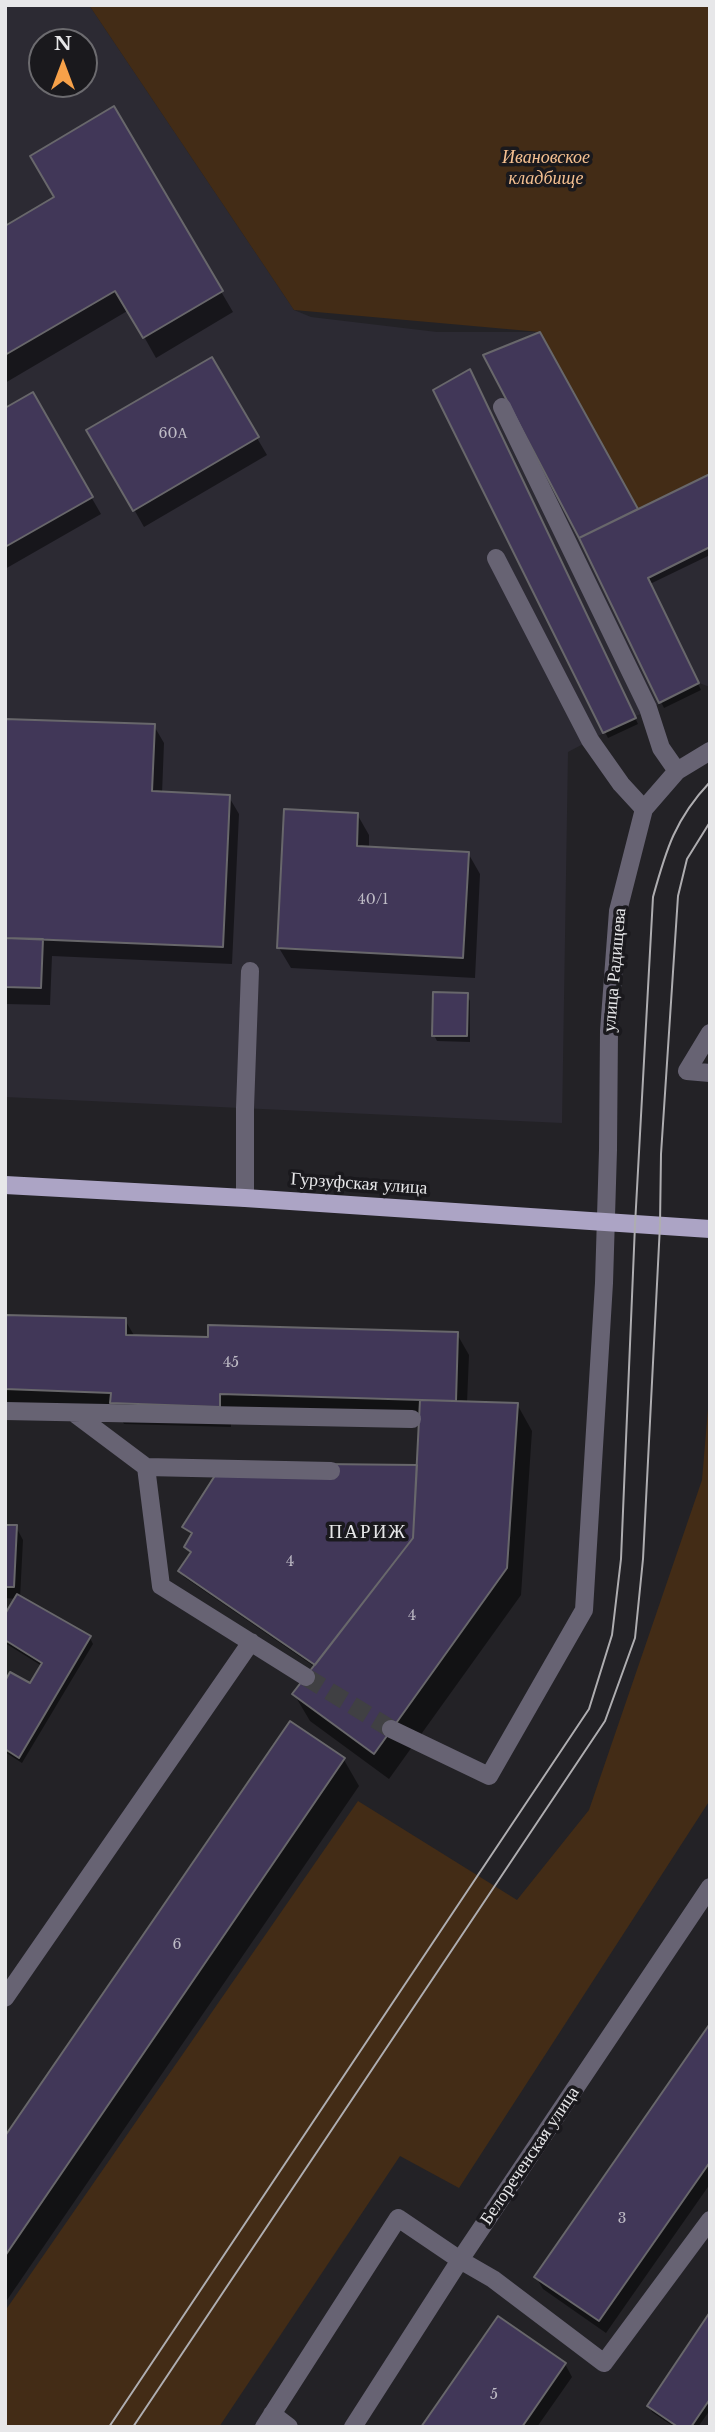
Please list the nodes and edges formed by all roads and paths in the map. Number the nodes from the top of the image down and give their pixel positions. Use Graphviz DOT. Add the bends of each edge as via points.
graph roads {
  1 [pos="502,407"];
  2 [pos="496,558"];
  3 [pos="710,751"];
  4 [pos="677,771"];
  5 [pos="644,808"];
  6 [pos="250,971"];
  7 [pos="710,1033"];
  8 [pos="710,1073"];
  9 [pos="5,1185"];
  10 [pos="246,1198"];
  11 [pos="604,1223"];
  12 [pos="710,1229"];
  13 [pos="5,1411"];
  14 [pos="74,1413"];
  15 [pos="412,1419"];
  16 [pos="146,1467"];
  17 [pos="331,1471"];
  18 [pos="251,1642"];
  19 [pos="306,1677"];
  20 [pos="391,1729"];
  21 [pos="710,1887"];
  22 [pos="5,1998"];
  23 [pos="710,2220"];
  24 [pos="460,2260"];
  25 [pos="268,2420"];
  26 [pos="289,2427"];
  27 [pos="353,2427"];
  1 -- 4 [label="street" via="648,708 662,748"];
  2 -- 5 [label="street" via="590,740"];
  3 -- 4 [label="street, улица Радищева"];
  4 -- 5 [label="street, улица Радищева"];
  5 -- 11 [label="street, улица Радищева" via="618,911 609,1031"];
  6 -- 10 [label="street"];
  7 -- 8 [label="street" via="687,1071"];
  9 -- 10 [label="main road, Гурзуфская улица"];
  10 -- 11 [label="main road, Гурзуфская улица"];
  11 -- 12 [label="main road, Гурзуфская улица"];
  11 -- 20 [label="street, улица Радищева" via="584,1610 489,1776"];
  13 -- 14 [label="street"];
  14 -- 15 [label="street"];
  14 -- 16 [label="street"];
  16 -- 17 [label="street"];
  16 -- 18 [label="street" via="161,1586"];
  18 -- 19 [label="street"];
  18 -- 22 [label="street"];
  21 -- 24 [label="street, Белореченская улица"];
  23 -- 24 [label="street" via="604,2362 493,2279"];
  24 -- 25 [label="street" via="398,2218"];
  24 -- 27 [label="street, Белореченская улица"];
  25 -- 26 [label="street"];
}
